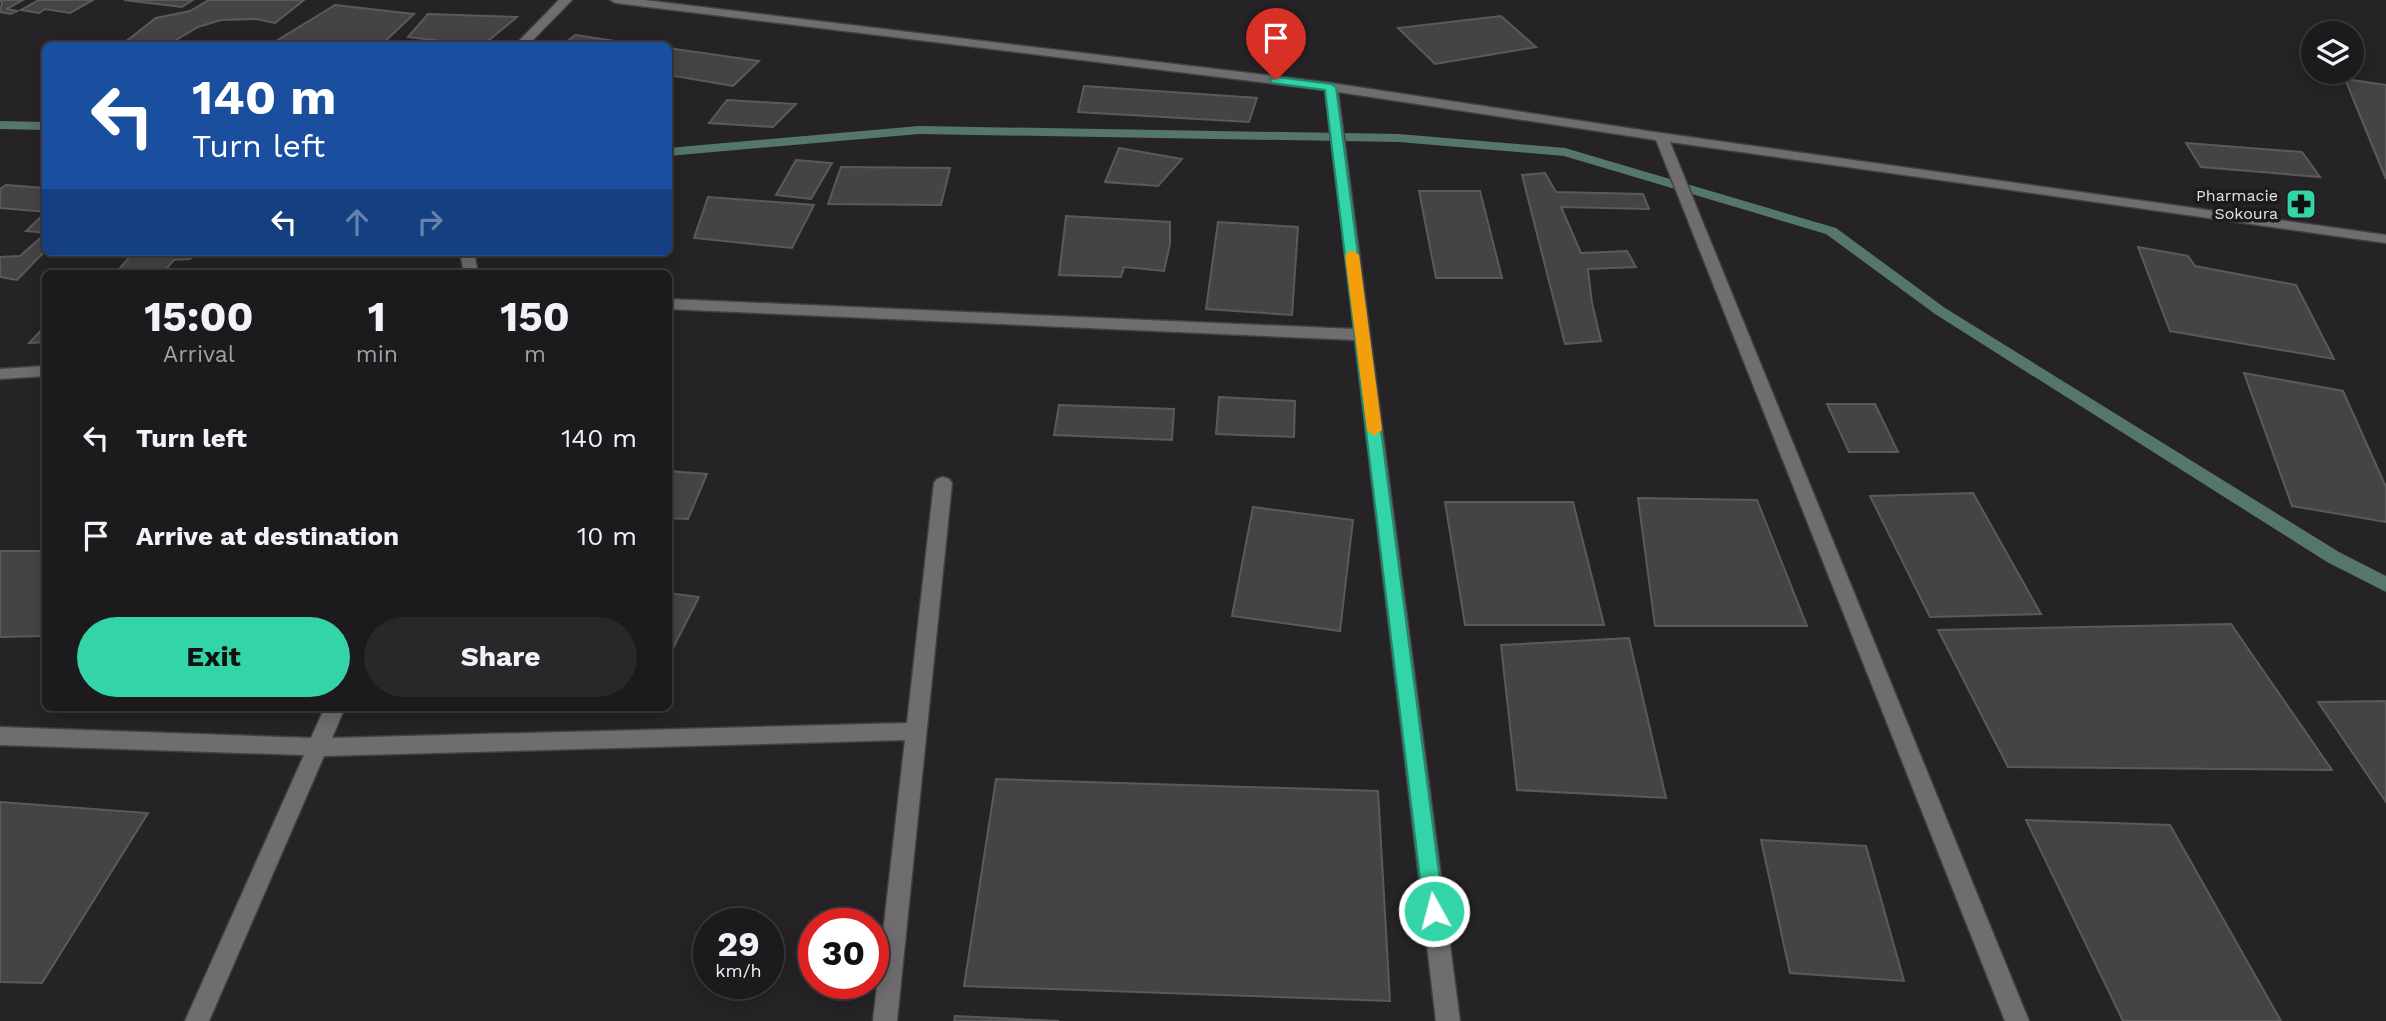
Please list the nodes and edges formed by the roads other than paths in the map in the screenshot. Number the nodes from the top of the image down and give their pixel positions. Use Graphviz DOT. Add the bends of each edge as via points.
graph roads {
  1 [pos="566,0"];
  2 [pos="616,0"];
  3 [pos="524,42"];
  4 [pos="1331,87"];
  5 [pos="1661,137"];
  6 [pos="2386,239"];
  7 [pos="672,304"];
  8 [pos="1362,335"];
  9 [pos="42,370"];
  10 [pos="0,374"];
  11 [pos="943,483"];
  12 [pos="333,711"];
  13 [pos="917,731"];
  14 [pos="0,736"];
  15 [pos="318,747"];
  16 [pos="197,1021"];
  17 [pos="885,1021"];
  18 [pos="1448,1021"];
  19 [pos="2017,1021"];
  1 -- 3 [label="street"];
  2 -- 4 [label="street"];
  4 -- 5 [label="street"];
  4 -- 8 [label="street"];
  5 -- 6 [label="street"];
  5 -- 19 [label="street"];
  7 -- 8 [label="street"];
  8 -- 18 [label="street"];
  9 -- 10 [label="street"];
  11 -- 13 [label="street"];
  12 -- 15 [label="street"];
  13 -- 15 [label="street"];
  13 -- 17 [label="street"];
  14 -- 15 [label="street"];
  15 -- 16 [label="street"];
}
